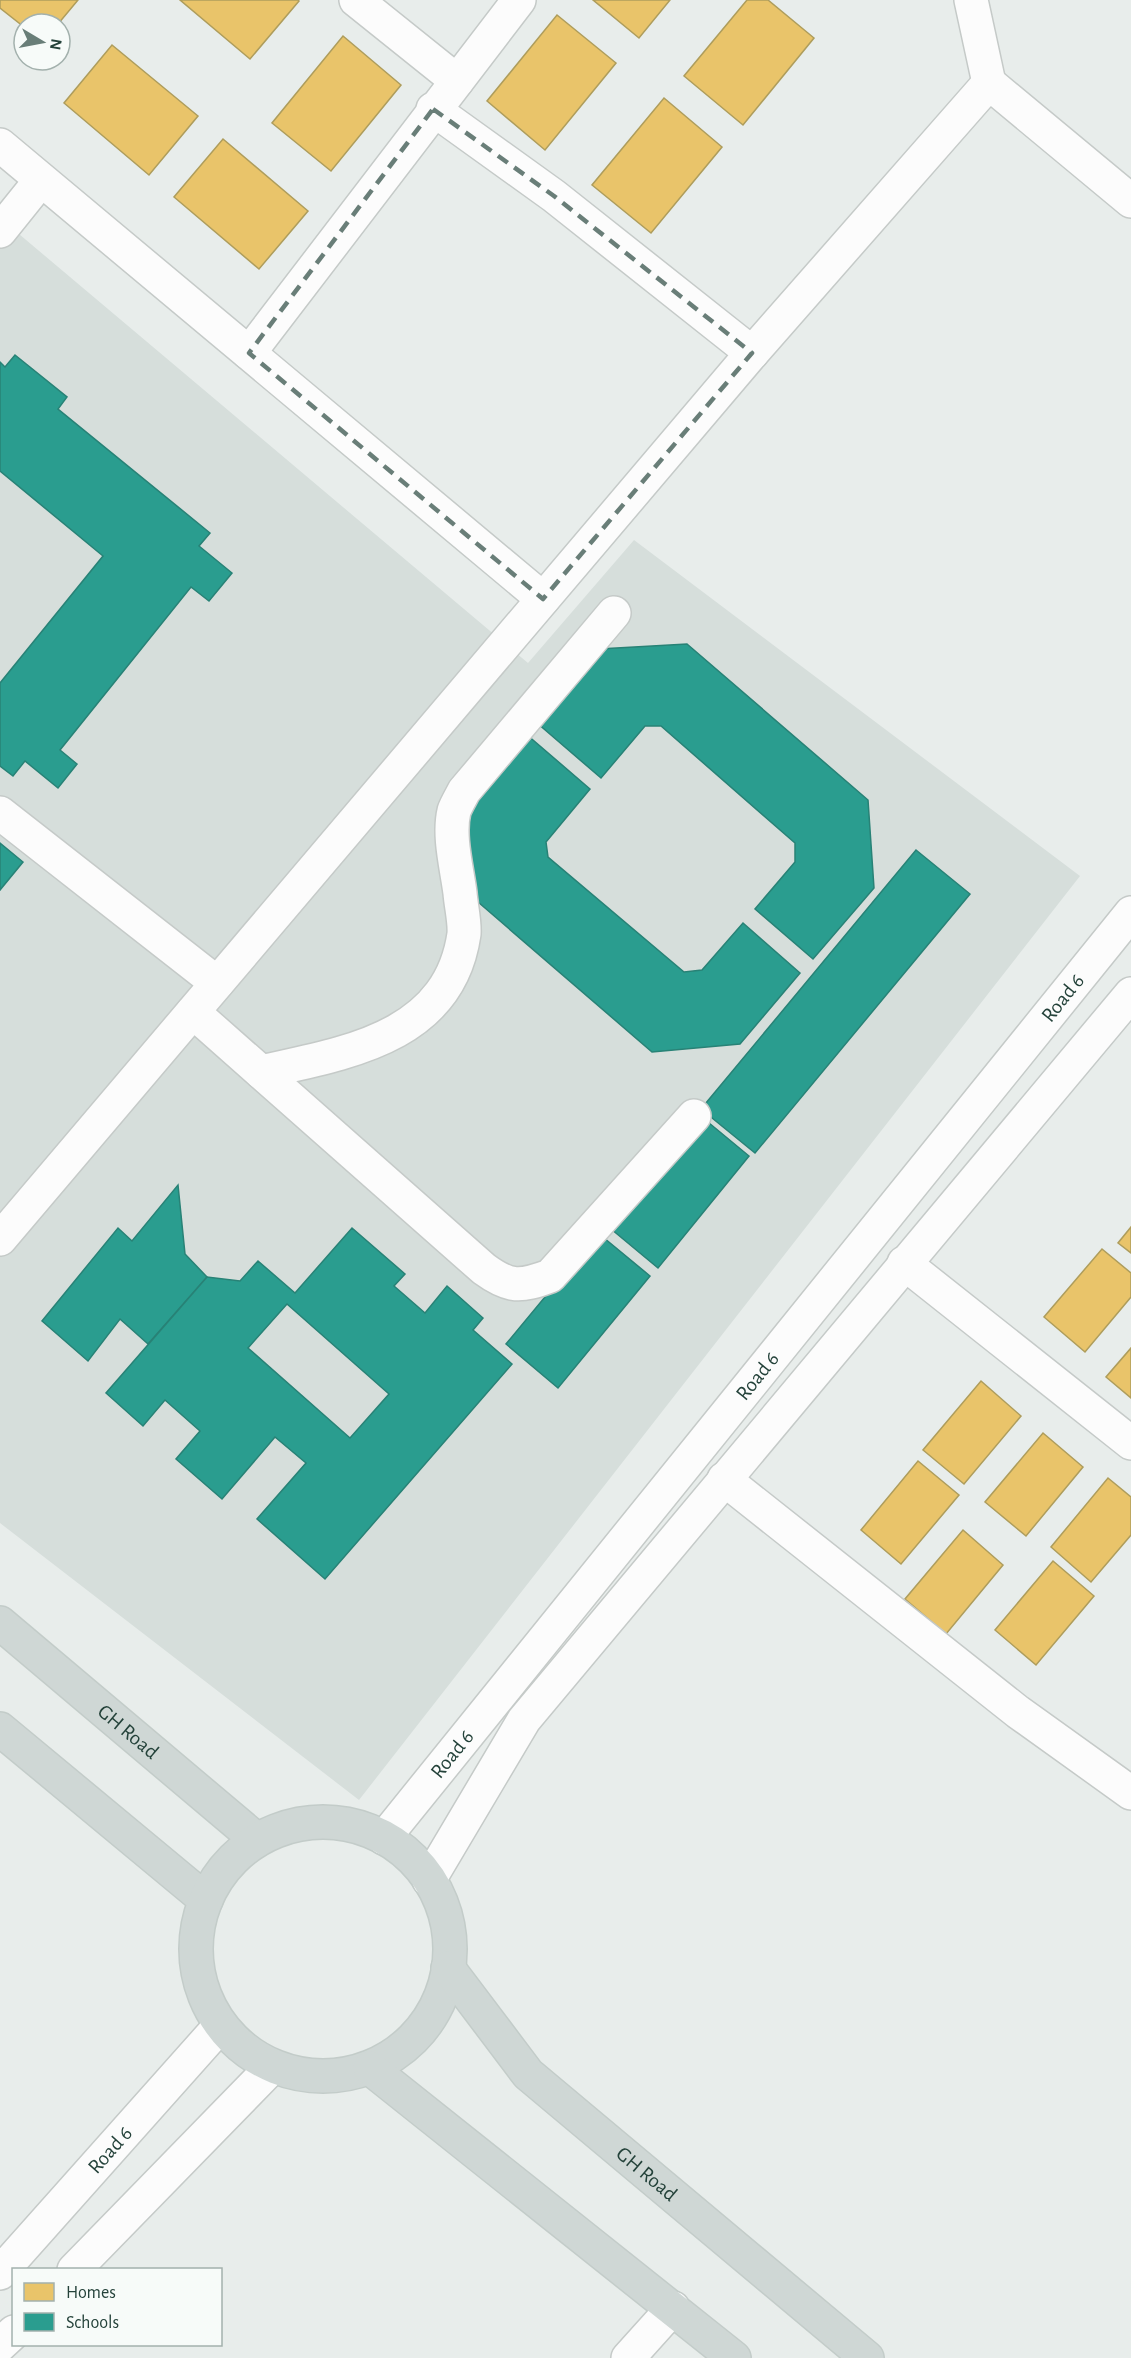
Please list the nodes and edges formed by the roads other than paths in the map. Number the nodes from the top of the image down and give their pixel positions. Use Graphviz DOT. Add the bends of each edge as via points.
graph roads {
  1 [pos="356,0"];
  2 [pos="519,0"];
  3 [pos="968,1"];
  4 [pos="457,81"];
  5 [pos="989,83"];
  6 [pos="433,109"];
  7 [pos="0,145"];
  8 [pos="41,180"];
  9 [pos="1131,201"];
  10 [pos="0,231"];
  11 [pos="249,353"];
  12 [pos="752,353"];
  13 [pos="543,599"];
  14 [pos="614,613"];
  15 [pos="0,813"];
  16 [pos="1131,913"];
  17 [pos="218,983"];
  18 [pos="1131,994"];
  19 [pos="193,1012"];
  20 [pos="261,1072"];
  21 [pos="694,1116"];
  22 [pos="0,1239"];
  23 [pos="904,1263"];
  24 [pos="1131,1443"];
  25 [pos="724,1479"];
  26 [pos="0,1623"];
  27 [pos="0,1729"];
  28 [pos="1131,1793"];
  29 [pos="384,1838"];
  30 [pos="256,1840"];
  31 [pos="429,1880"];
  32 [pos="206,1900"];
  33 [pos="448,1968"];
  34 [pos="220,2026"];
  35 [pos="272,2067"];
  36 [pos="370,2068"];
  37 [pos="76,2268"];
  38 [pos="0,2273"];
  39 [pos="673,2308"];
  40 [pos="12,2334"];
  41 [pos="0,2345"];
  42 [pos="628,2358"];
  43 [pos="734,2358"];
  44 [pos="867,2358"];
  1 -- 4 [label="street"];
  2 -- 4 [label="street"];
  3 -- 5 [label="street"];
  4 -- 6 [label="street"];
  5 -- 9 [label="street"];
  5 -- 12 [label="street"];
  6 -- 11 [label="street"];
  6 -- 12 [label="street" via="554,196"];
  7 -- 8 [label="street"];
  8 -- 10 [label="street"];
  8 -- 11 [label="street"];
  11 -- 13 [label="street"];
  12 -- 13 [label="street"];
  13 -- 17 [label="street"];
  14 -- 20 [label="street" via="464,791 454,812 464,932 456,966 442,994 406,1025 364,1048"];
  15 -- 17 [label="street"];
  16 -- 29 [label="street, Road 6"];
  17 -- 19 [label="street"];
  18 -- 23 [label="street, Road 6"];
  19 -- 20 [label="street"];
  19 -- 22 [label="street"];
  20 -- 21 [label="street" via="503,1283 525,1285 550,1276"];
  23 -- 24 [label="street"];
  23 -- 25 [label="street, Road 6"];
  25 -- 28 [label="street" via="1018,1712"];
  25 -- 31 [label="street, Road 6" via="524,1719"];
  26 -- 30 [label="main road, GH Road"];
  27 -- 32 [label="main road"];
  29 -- 30 [label="main road" via="353,1826 320,1822 287,1827"];
  29 -- 31 [label="main road" via="409,1856"];
  30 -- 32 [label="main road" via="218,1876"];
  31 -- 33 [label="main road" via="443,1907 449,1937"];
  32 -- 34 [label="main road" via="196,1942 201,1987"];
  33 -- 36 [label="main road" via="435,2010 408,2045"];
  33 -- 44 [label="main road, GH Road" via="528,2074"];
  34 -- 35 [label="main road" via="244,2050"];
  34 -- 38 [label="street, Road 6"];
  35 -- 36 [label="main road" via="304,2076 338,2076"];
  35 -- 37 [label="street"];
  36 -- 39 [label="main road"];
  39 -- 42 [label="street"];
  39 -- 43 [label="main road"];
  40 -- 41 [label="street"];
}
